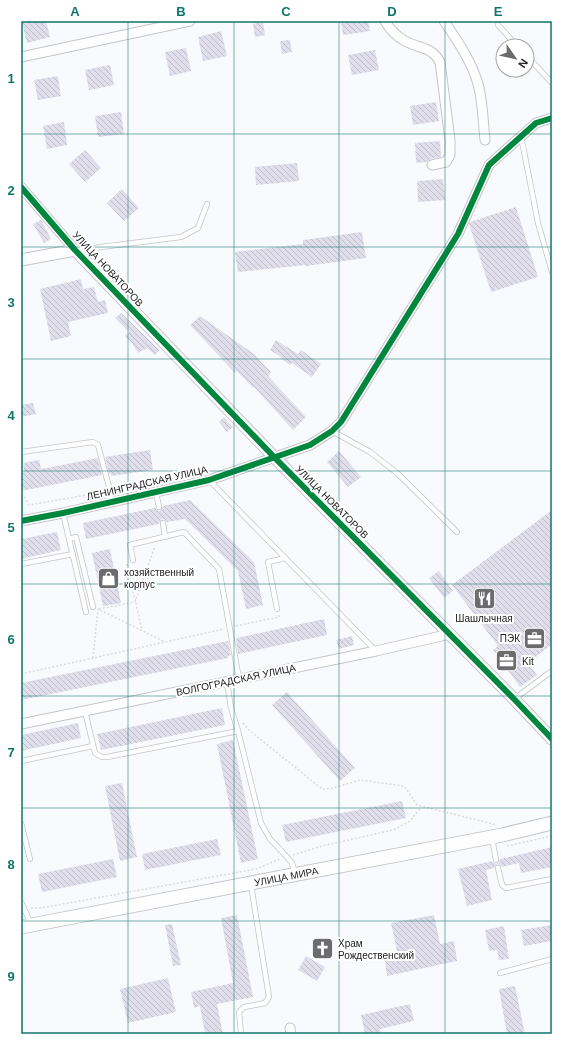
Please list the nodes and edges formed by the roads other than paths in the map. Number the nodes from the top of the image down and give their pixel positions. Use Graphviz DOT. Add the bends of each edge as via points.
graph roads {
  1 [pos="190,21"];
  2 [pos="385,21"];
  3 [pos="444,21"];
  4 [pos="498,25"];
  5 [pos="510,38"];
  6 [pos="21,57"];
  7 [pos="535,65"];
  8 [pos="552,83"];
  9 [pos="552,118"];
  10 [pos="521,136"];
  11 [pos="485,140"];
  12 [pos="432,165"];
  13 [pos="21,187"];
  14 [pos="207,204"];
  15 [pos="75,250"];
  16 [pos="21,260"];
  17 [pos="552,272"];
  18 [pos="332,431"];
  19 [pos="21,452"];
  20 [pos="275,458"];
  21 [pos="209,480"];
  22 [pos="156,492"];
  23 [pos="113,502"];
  24 [pos="159,507"];
  25 [pos="63,513"];
  26 [pos="21,521"];
  27 [pos="162,523"];
  28 [pos="457,532"];
  29 [pos="166,537"];
  30 [pos="69,539"];
  31 [pos="73,554"];
  32 [pos="285,558"];
  33 [pos="133,560"];
  34 [pos="21,564"];
  35 [pos="93,607"];
  36 [pos="278,609"];
  37 [pos="86,612"];
  38 [pos="450,634"];
  39 [pos="376,651"];
  40 [pos="552,671"];
  41 [pos="239,679"];
  42 [pos="227,682"];
  43 [pos="514,699"];
  44 [pos="86,710"];
  45 [pos="21,724"];
  46 [pos="238,730"];
  47 [pos="552,739"];
  48 [pos="93,746"];
  49 [pos="21,761"];
  50 [pos="21,823"];
  51 [pos="552,823"];
  52 [pos="497,836"];
  53 [pos="30,859"];
  54 [pos="496,860"];
  55 [pos="498,868"];
  56 [pos="296,874"];
  57 [pos="552,879"];
  58 [pos="250,883"];
  59 [pos="21,902"];
  60 [pos="26,926"];
  61 [pos="552,959"];
  62 [pos="500,973"];
  63 [pos="241,1034"];
  1 -- 6 [label="street"];
  2 -- 12 [label="street" via="400,38 429,50 440,62 450,155 446,162"];
  3 -- 11 [label="street" via="478,83"];
  4 -- 5 [label="lane"];
  7 -- 8 [label="lane"];
  9 -- 10 [label="street, ЛЕНИНГРАДСКАЯ УЛИЦА" via="536,123"];
  10 -- 17 [label="lane" via="538,223"];
  10 -- 18 [label="street, ЛЕНИНГРАДСКАЯ УЛИЦА" via="489,165 458,234 341,422"];
  13 -- 15 [label="street, УЛИЦА НОВАТОРОВ"];
  14 -- 15 [label="lane" via="198,228 181,237"];
  15 -- 16 [label="street"];
  15 -- 20 [label="street, УЛИЦА НОВАТОРОВ"];
  18 -- 20 [label="street, ЛЕНИНГРАДСКАЯ УЛИЦА" via="310,445"];
  18 -- 28 [label="lane" via="370,452 397,473"];
  19 -- 23 [label="lane" via="93,442 98,445"];
  20 -- 21 [label="street, ЛЕНИНГРАДСКАЯ УЛИЦА"];
  20 -- 38 [label="street, УЛИЦА НОВАТОРОВ"];
  21 -- 22 [label="street, ЛЕНИНГРАДСКАЯ УЛИЦА"];
  21 -- 32 [label="lane"];
  22 -- 23 [label="street, ЛЕНИНГРАДСКАЯ УЛИЦА"];
  22 -- 24 [label="lane"];
  23 -- 25 [label="street, ЛЕНИНГРАДСКАЯ УЛИЦА"];
  25 -- 26 [label="street, ЛЕНИНГРАДСКАЯ УЛИЦА"];
  25 -- 30 [label="lane"];
  27 -- 29 [label="lane"];
  29 -- 33 [label="lane" via="130,545"];
  29 -- 41 [label="lane" via="184,532 219,569"];
  30 -- 31 [label="lane"];
  30 -- 35 [label="lane" via="76,537"];
  31 -- 34 [label="lane"];
  31 -- 37 [label="lane"];
  32 -- 36 [label="lane" via="268,562"];
  32 -- 39 [label="lane"];
  38 -- 39 [label="street, ВОЛГОГРАДСКАЯ УЛИЦА"];
  38 -- 43 [label="street, УЛИЦА НОВАТОРОВ"];
  39 -- 41 [label="street, ВОЛГОГРАДСКАЯ УЛИЦА"];
  40 -- 43 [label="lane"];
  41 -- 42 [label="street, ВОЛГОГРАДСКАЯ УЛИЦА"];
  42 -- 44 [label="street, ВОЛГОГРАДСКАЯ УЛИЦА"];
  42 -- 46 [label="lane"];
  43 -- 47 [label="street, УЛИЦА НОВАТОРОВ"];
  44 -- 45 [label="street, ВОЛГОГРАДСКАЯ УЛИЦА"];
  44 -- 48 [label="lane"];
  46 -- 48 [label="lane" via="107,757 97,756"];
  46 -- 56 [label="lane" via="261,823 270,839 292,863"];
  48 -- 49 [label="lane"];
  50 -- 53 [label="lane"];
  51 -- 52 [label="main road, УЛИЦА МИРА"];
  52 -- 54 [label="lane"];
  52 -- 56 [label="main road, УЛИЦА МИРА"];
  55 -- 57 [label="lane" via="502,885 506,888"];
  56 -- 58 [label="main road, УЛИЦА МИРА"];
  58 -- 60 [label="main road, УЛИЦА МИРА"];
  58 -- 63 [label="lane" via="268,996 265,1003 244,1007 239,1012"];
  59 -- 60 [label="lane"];
  61 -- 62 [label="lane"];
}
